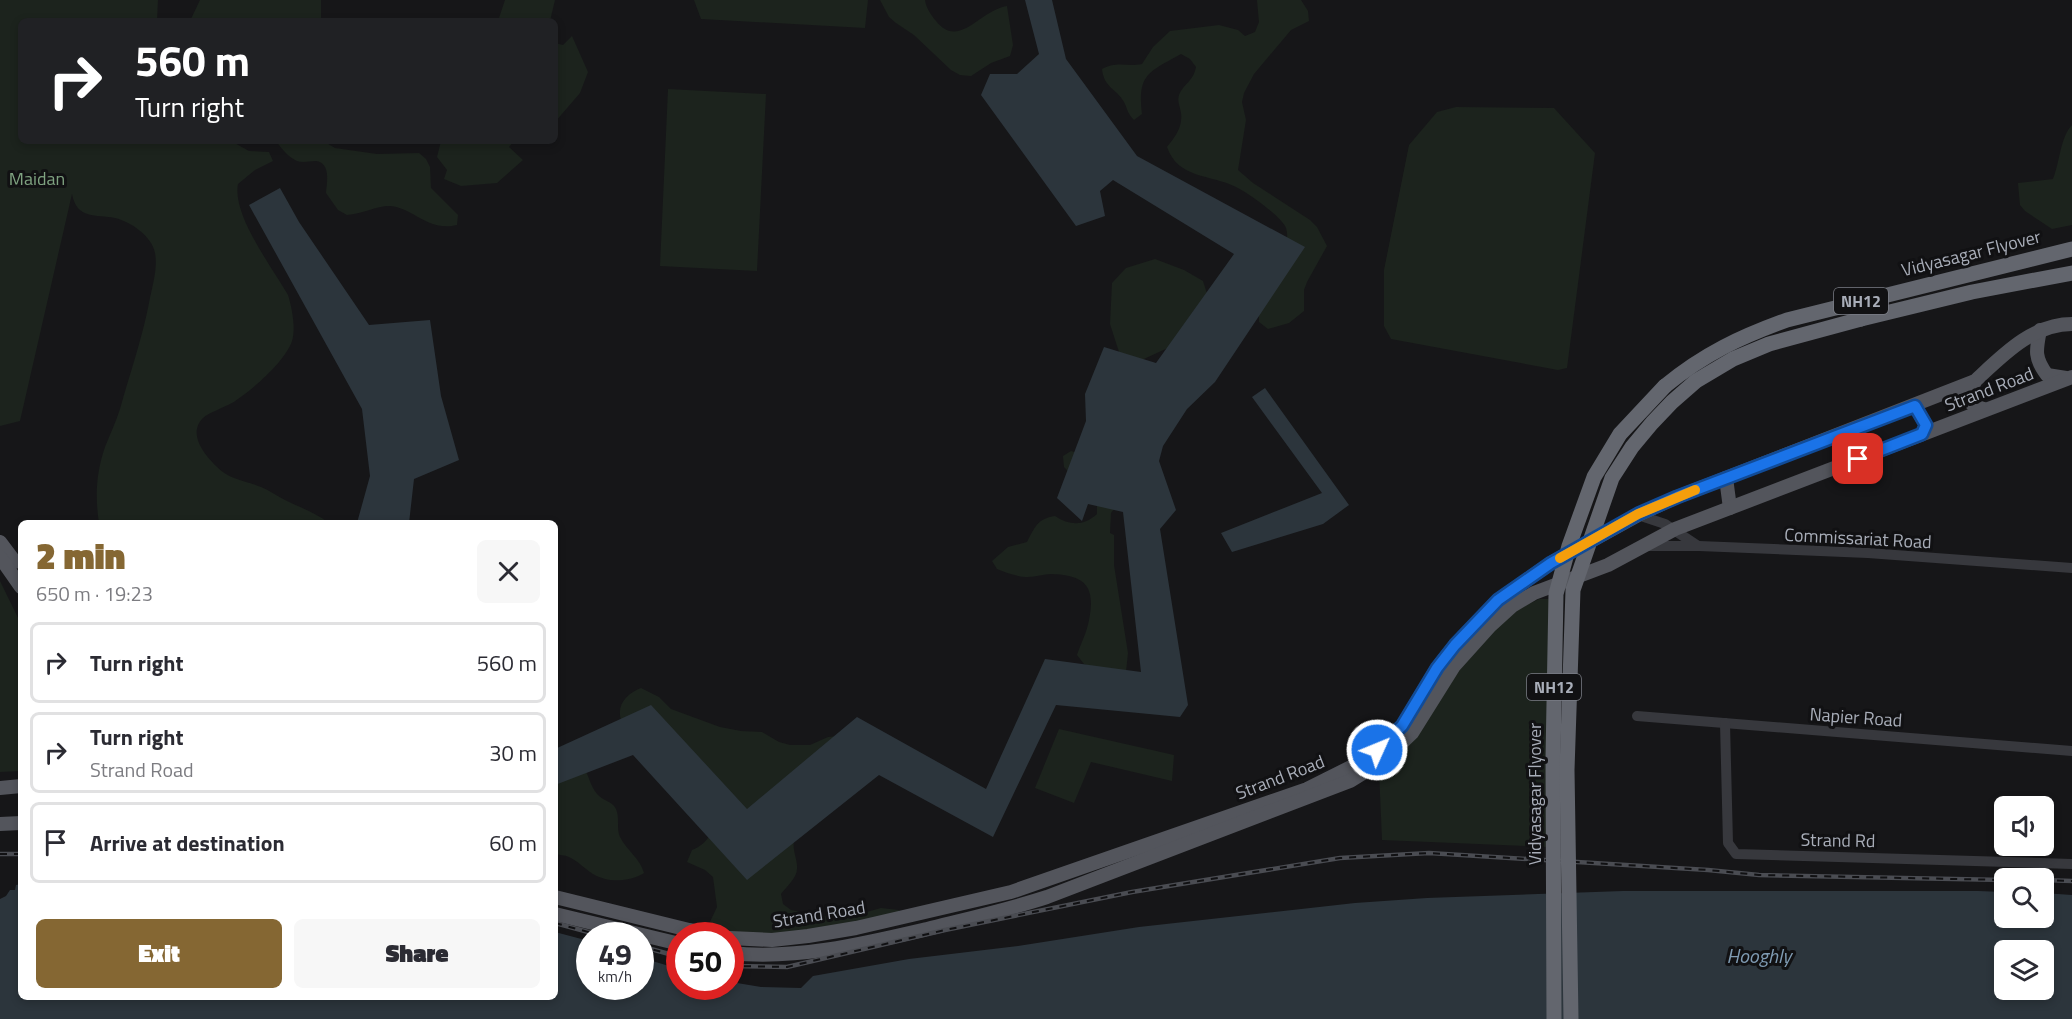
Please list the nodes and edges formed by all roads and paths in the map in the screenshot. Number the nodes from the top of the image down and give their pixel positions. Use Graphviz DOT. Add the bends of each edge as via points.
graph roads {
  1 [pos="2072,249"];
  2 [pos="2072,273"];
  3 [pos="2072,324"];
  4 [pos="2040,330"];
  5 [pos="2070,378"];
  6 [pos="1975,381"];
  7 [pos="1915,406"];
  8 [pos="1984,409"];
  9 [pos="1922,434"];
  10 [pos="1726,478"];
  11 [pos="1730,508"];
  12 [pos="1638,514"];
  13 [pos="1675,529"];
  14 [pos="0,542"];
  15 [pos="1641,546"];
  16 [pos="1699,546"];
  17 [pos="0,557"];
  18 [pos="18,566"];
  19 [pos="2072,568"];
  20 [pos="18,583"];
  21 [pos="1637,716"];
  22 [pos="1725,723"];
  23 [pos="2072,751"];
  24 [pos="18,786"];
  25 [pos="0,788"];
  26 [pos="18,823"];
  27 [pos="0,824"];
  28 [pos="2072,864"];
  29 [pos="558,898"];
  30 [pos="558,915"];
  31 [pos="666,923"];
  32 [pos="856,928"];
  33 [pos="744,939"];
  34 [pos="666,941"];
  35 [pos="862,944"];
  36 [pos="744,953"];
  37 [pos="1554,1019"];
  38 [pos="1571,1019"];
  1 -- 37 [label="highway, Vidyasagar Flyover / NH12, bridge" via="1787,320 1746,334 1686,368 1620,434 1594,477 1556,594"];
  2 -- 38 [label="highway, Vidyasagar Flyover / NH12, bridge" via="1950,297 1769,344 1696,381 1632,447 1612,478 1573,590 1567,770"];
  3 -- 4 [label="main road, Strand Road"];
  4 -- 5 [label="main road" via="2038,363 2047,375"];
  4 -- 6 [label="main road, Strand Road" via="2005,353"];
  5 -- 8 [label="main road, Strand Road"];
  6 -- 7 [label="main road, Strand Road"];
  6 -- 8 [label="main road" via="1970,402"];
  7 -- 9 [label="main road" via="1926,425"];
  7 -- 10 [label="main road, Strand Road"];
  8 -- 9 [label="main road, Strand Road"];
  9 -- 11 [label="main road, Strand Road"];
  10 -- 11 [label="main road"];
  10 -- 12 [label="main road, Strand Road"];
  11 -- 13 [label="main road, Strand Road"];
  12 -- 13 [label="street"];
  12 -- 32 [label="main road, Strand Road" via="1551,563 1498,600 1437,668 1402,726 1377,750 1351,767 1307,789 1011,892"];
  13 -- 15 [label="main road, Strand Road"];
  13 -- 16 [label="street"];
  14 -- 18 [label="main road"];
  15 -- 16 [label="street, Commissariat Road"];
  15 -- 35 [label="main road, Strand Road" via="1608,565 1534,593 1512,606 1454,666 1412,733 1383,760 1350,782 1047,897"];
  16 -- 19 [label="street, Commissariat Road" via="1869,553"];
  17 -- 20 [label="main road"];
  21 -- 22 [label="street, Napier Road"];
  22 -- 23 [label="street, Napier Road"];
  22 -- 28 [label="street, Strand Rd" via="1728,843 1736,854"];
  24 -- 25 [label="main road"];
  26 -- 27 [label="main road"];
  29 -- 31 [label="main road"];
  30 -- 34 [label="main road"];
  32 -- 33 [label="main road, Strand Road" via="772,940"];
  32 -- 35 [label="main road"];
  35 -- 36 [label="main road, Strand Road" via="784,954"];
}
